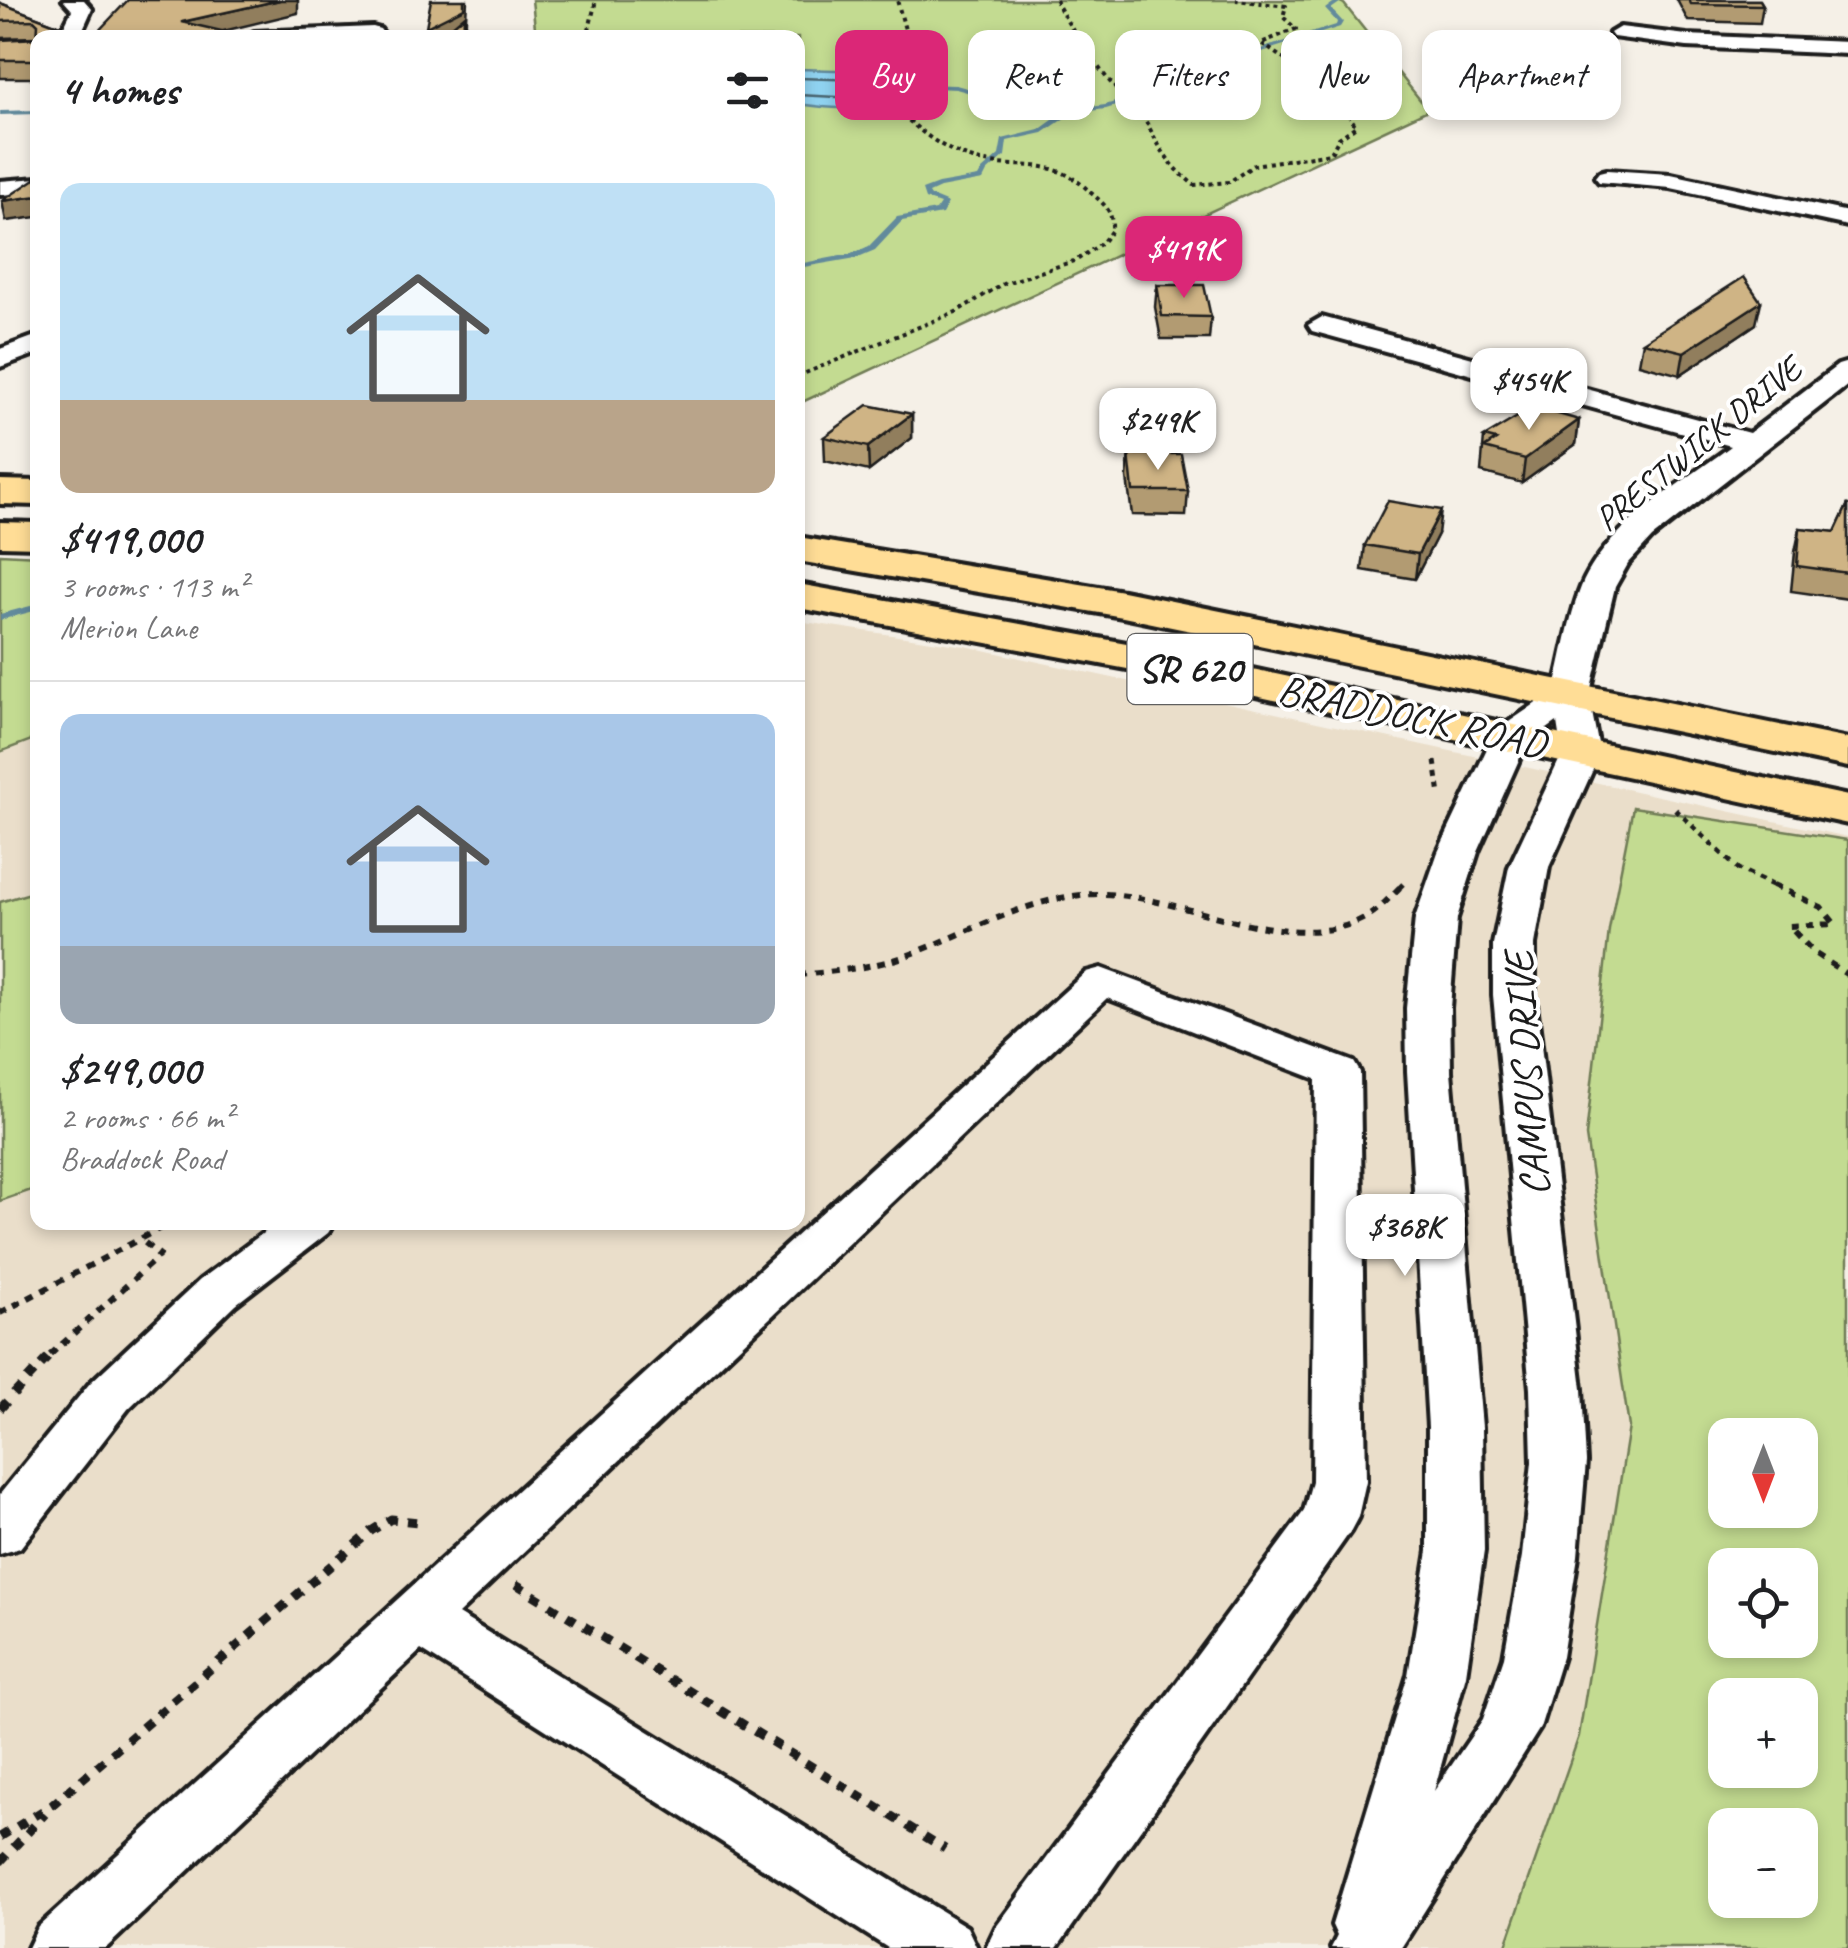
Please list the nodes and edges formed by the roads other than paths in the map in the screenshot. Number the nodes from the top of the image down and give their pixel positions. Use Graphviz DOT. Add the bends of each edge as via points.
graph roads {
  1 [pos="73,0"];
  2 [pos="72,30"];
  3 [pos="1621,33"];
  4 [pos="1848,48"];
  5 [pos="1607,176"];
  6 [pos="30,186"];
  7 [pos="0,188"];
  8 [pos="1848,220"];
  9 [pos="1322,325"];
  10 [pos="30,346"];
  11 [pos="0,359"];
  12 [pos="1848,371"];
  13 [pos="1754,443"];
  14 [pos="0,492"];
  15 [pos="30,493"];
  16 [pos="0,534"];
  17 [pos="30,536"];
  18 [pos="805,550"];
  19 [pos="805,597"];
  20 [pos="1571,696"];
  21 [pos="1510,738"];
  22 [pos="1848,753"];
  23 [pos="1581,754"];
  24 [pos="1848,810"];
  25 [pos="300,1230"];
  26 [pos="0,1533"];
  27 [pos="417,1618"];
  28 [pos="61,1948"];
  29 [pos="944,1948"];
  30 [pos="1020,1948"];
  31 [pos="1361,1948"];
  1 -- 2 [label="street" via="82,9"];
  3 -- 4 [label="street"];
  5 -- 8 [label="street" via="1671,181"];
  6 -- 7 [label="street"];
  9 -- 13 [label="street"];
  10 -- 11 [label="street"];
  12 -- 13 [label="street, PRESTWICK DRIVE"];
  13 -- 20 [label="street, PRESTWICK DRIVE" via="1614,559 1598,588"];
  14 -- 15 [label="main road"];
  16 -- 17 [label="main road"];
  18 -- 20 [label="main road, BRADDOCK ROAD / SR 620" via="1123,604"];
  19 -- 21 [label="main road, BRADDOCK ROAD / SR 620" via="1149,660"];
  20 -- 21 [label="street"];
  20 -- 22 [label="main road, BRADDOCK ROAD / SR 620"];
  20 -- 23 [label="street"];
  21 -- 23 [label="main road, BRADDOCK ROAD / SR 620"];
  21 -- 31 [label="street, CAMPUS DRIVE" via="1446,885 1430,961 1429,1071 1455,1427 1456,1551 1437,1675"];
  23 -- 24 [label="main road, BRADDOCK ROAD / SR 620"];
  23 -- 31 [label="street, CAMPUS DRIVE" via="1529,867 1514,944 1559,1462 1533,1658 1510,1728"];
  25 -- 26 [label="street" via="218,1292 109,1396"];
  27 -- 28 [label="street"];
  27 -- 29 [label="street"];
  27 -- 30 [label="street" via="1101,981 1338,1072 1340,1481 1330,1517"];
}
